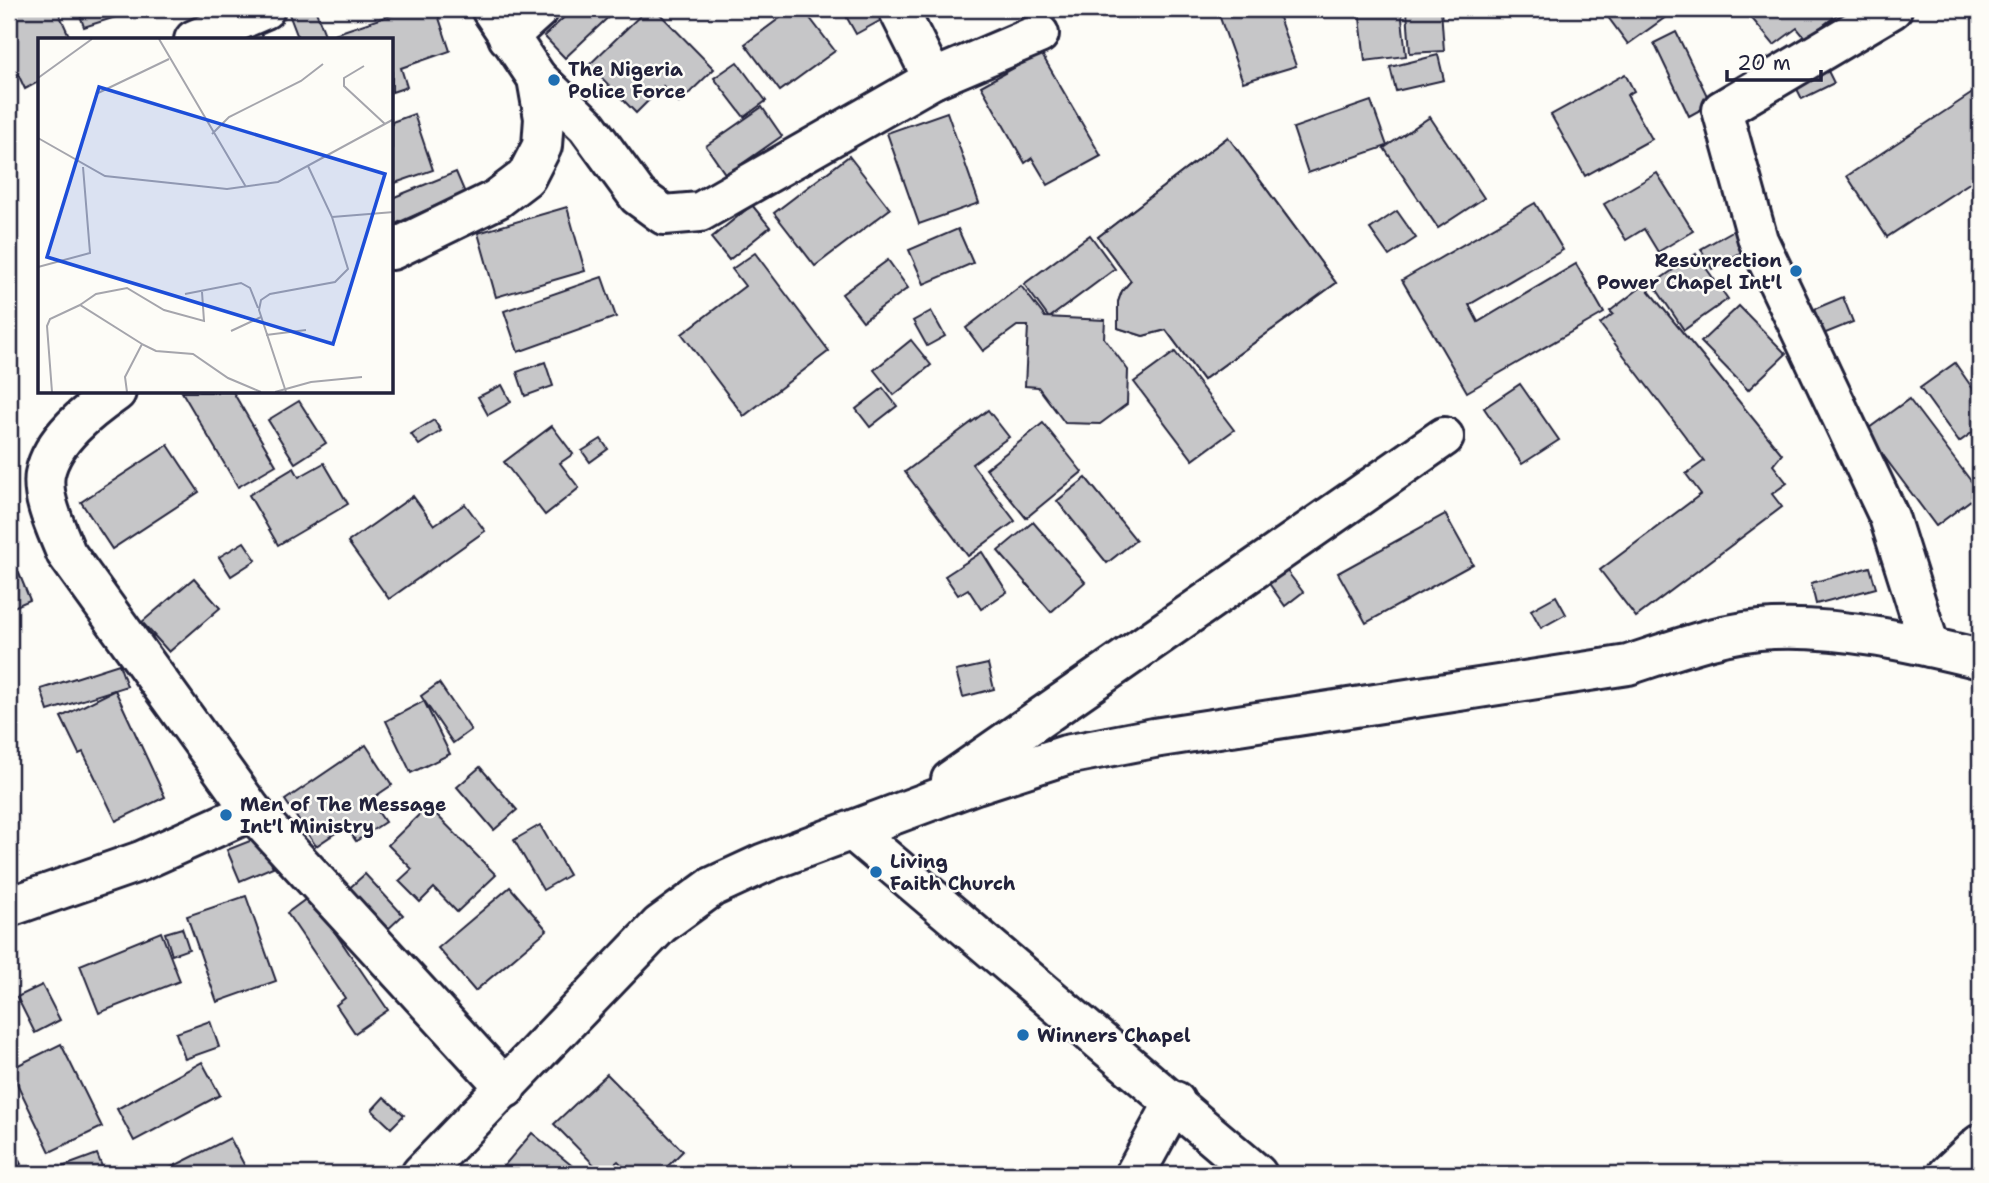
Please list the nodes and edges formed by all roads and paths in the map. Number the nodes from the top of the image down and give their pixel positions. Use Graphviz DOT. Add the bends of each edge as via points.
graph roads {
  1 [pos="265,9"];
  2 [pos="539,9"];
  3 [pos="898,9"];
  4 [pos="1892,9"];
  5 [pos="499,23"];
  6 [pos="1038,34"];
  7 [pos="199,38"];
  8 [pos="537,78"];
  9 [pos="933,79"];
  10 [pos="394,249"];
  11 [pos="114,394"];
  12 [pos="1444,438"];
  13 [pos="1930,647"];
  14 [pos="1980,659"];
  15 [pos="252,811"];
  16 [pos="903,813"];
  17 [pos="853,832"];
  18 [pos="9,907"];
  19 [pos="506,1088"];
  20 [pos="1175,1101"];
  21 [pos="1980,1144"];
  22 [pos="421,1174"];
  23 [pos="1135,1174"];
  24 [pos="1257,1174"];
  25 [pos="1948,1174"];
  1 -- 7 [label="street"];
  2 -- 5 [label="street"];
  3 -- 9 [label="street"];
  4 -- 13 [label="street" via="1722,110 1758,240 1889,517"];
  5 -- 8 [label="street"];
  6 -- 9 [label="street"];
  8 -- 9 [label="street" via="587,126 638,196 664,215 700,212"];
  8 -- 10 [label="street" via="544,118 541,146 526,177 496,200"];
  11 -- 15 [label="street" via="63,437 45,474 49,509 66,553"];
  12 -- 16 [label="street"];
  13 -- 14 [label="street"];
  13 -- 16 [label="street" via="1842,633 1773,629 1702,642 1628,665 1066,755"];
  15 -- 18 [label="street" via="141,861"];
  15 -- 19 [label="street"];
  16 -- 17 [label="street"];
  17 -- 19 [label="street" via="712,887 660,925"];
  17 -- 20 [label="street"];
  19 -- 22 [label="street"];
  20 -- 23 [label="street"];
  20 -- 24 [label="street"];
  21 -- 25 [label="street"];
}
